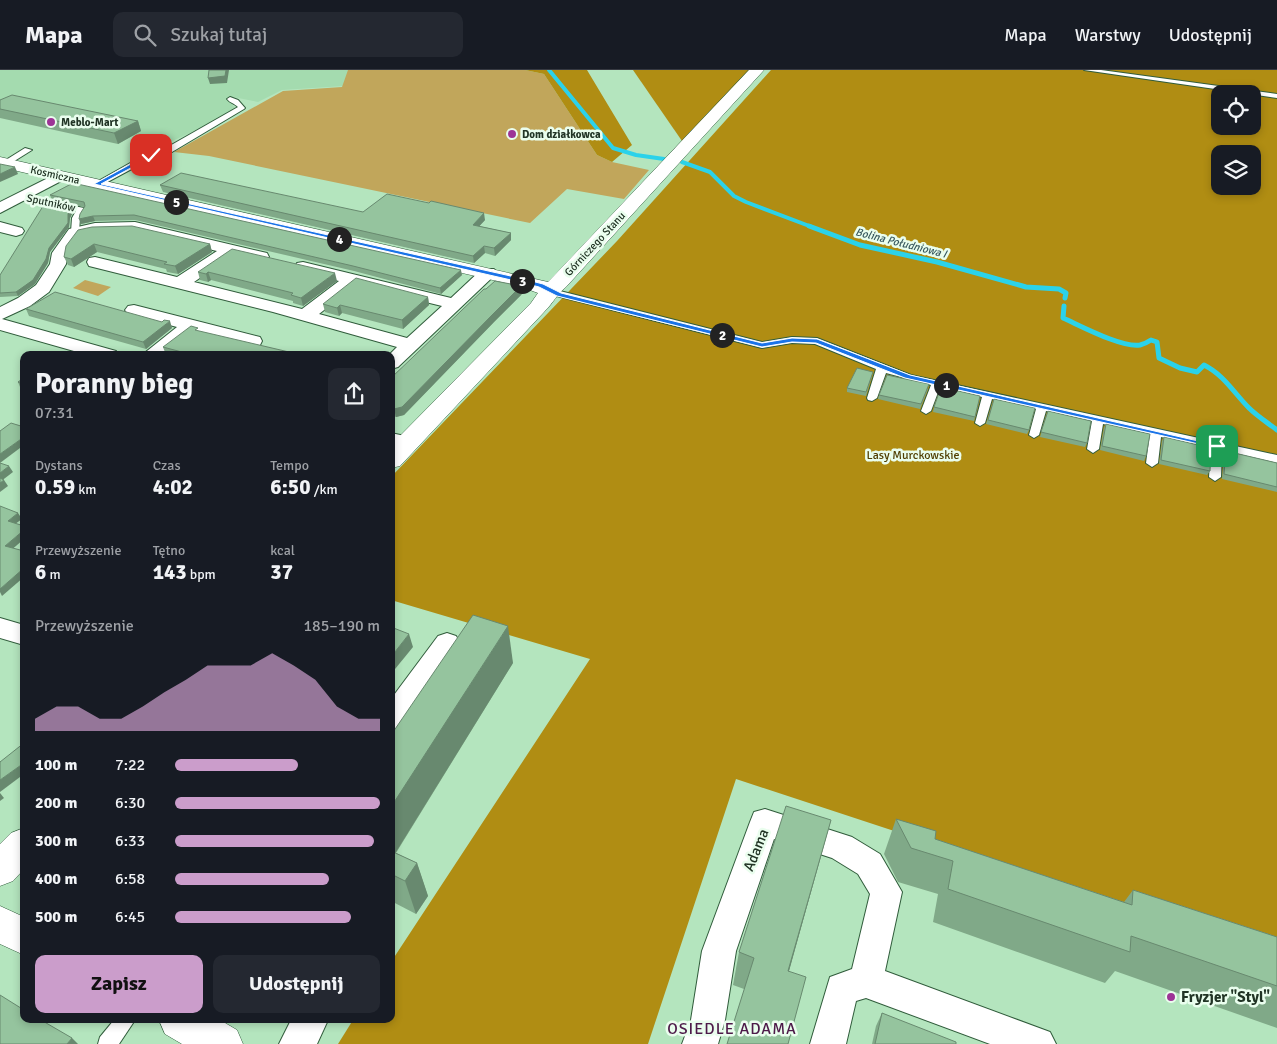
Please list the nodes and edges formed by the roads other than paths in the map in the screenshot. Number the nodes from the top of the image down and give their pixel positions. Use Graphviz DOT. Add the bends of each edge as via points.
graph roads {
  1 [pos="757,70"];
  2 [pos="1087,70"];
  3 [pos="1277,96"];
  4 [pos="230,99"];
  5 [pos="28,150"];
  6 [pos="2,163"];
  7 [pos="60,176"];
  8 [pos="97,184"];
  9 [pos="20,197"];
  10 [pos="0,208"];
  11 [pos="0,227"];
  12 [pos="16,231"];
  13 [pos="75,232"];
  14 [pos="230,250"];
  15 [pos="274,260"];
  16 [pos="95,262"];
  17 [pos="291,264"];
  18 [pos="488,273"];
  19 [pos="354,278"];
  20 [pos="180,283"];
  21 [pos="548,290"];
  22 [pos="454,304"];
  23 [pos="134,310"];
  24 [pos="0,314"];
  25 [pos="306,315"];
  26 [pos="0,324"];
  27 [pos="192,324"];
  28 [pos="253,341"];
  29 [pos="410,345"];
  30 [pos="95,351"];
  31 [pos="156,351"];
  32 [pos="395,359"];
  33 [pos="882,368"];
  34 [pos="937,383"];
  35 [pos="988,395"];
  36 [pos="872,398"];
  37 [pos="1042,407"];
  38 [pos="926,411"];
  39 [pos="1098,419"];
  40 [pos="980,423"];
  41 [pos="1156,432"];
  42 [pos="1034,435"];
  43 [pos="399,441"];
  44 [pos="1217,446"];
  45 [pos="1093,449"];
  46 [pos="1277,459"];
  47 [pos="1152,463"];
  48 [pos="1215,477"];
  49 [pos="0,628"];
  50 [pos="20,634"];
  51 [pos="447,643"];
  52 [pos="395,715"];
  53 [pos="20,848"];
  54 [pos="0,869"];
  55 [pos="0,924"];
  56 [pos="20,934"];
  57 [pos="866,981"];
  58 [pos="124,1023"];
  59 [pos="184,1023"];
  60 [pos="308,1023"];
  61 [pos="107,1044"];
  62 [pos="223,1044"];
  63 [pos="297,1044"];
  64 [pos="700,1044"];
  65 [pos="828,1044"];
  66 [pos="1038,1044"];
  1 -- 21 [label="street, Górniczego Stanu" via="559,283"];
  2 -- 3 [label="lane"];
  4 -- 8 [label="lane" via="242,108 170,150 151,155"];
  5 -- 6 [label="lane"];
  6 -- 7 [label="street, Kosmiczna"];
  7 -- 8 [label="street, Kosmiczna"];
  7 -- 9 [label="street, Sputników"];
  8 -- 18 [label="street, Kosmiczna"];
  9 -- 10 [label="street, Sputników"];
  9 -- 13 [label="lane, Sputników" via="81,210 76,218"];
  11 -- 12 [label="street"];
  13 -- 14 [label="street, Sputników" via="135,227"];
  13 -- 24 [label="street" via="43,288"];
  14 -- 15 [label="street, Sputników"];
  14 -- 20 [label="street"];
  16 -- 20 [label="street"];
  17 -- 19 [label="street"];
  18 -- 21 [label="street, Kosmiczna"];
  18 -- 22 [label="street"];
  19 -- 22 [label="street"];
  19 -- 25 [label="street"];
  20 -- 25 [label="street"];
  21 -- 33 [label="lane" via="762,345 792,340 817,341"];
  21 -- 43 [label="street, Górniczego Stanu" via="543,302"];
  22 -- 29 [label="street"];
  23 -- 27 [label="street"];
  25 -- 29 [label="street"];
  26 -- 30 [label="street"];
  27 -- 28 [label="street"];
  27 -- 31 [label="street"];
  29 -- 32 [label="street"];
  33 -- 34 [label="lane"];
  33 -- 36 [label="lane"];
  34 -- 35 [label="lane"];
  34 -- 38 [label="lane"];
  35 -- 37 [label="lane"];
  35 -- 40 [label="lane"];
  37 -- 39 [label="lane"];
  37 -- 42 [label="lane"];
  39 -- 41 [label="lane"];
  39 -- 45 [label="lane"];
  41 -- 44 [label="lane"];
  41 -- 47 [label="lane"];
  44 -- 46 [label="lane"];
  44 -- 48 [label="lane"];
  49 -- 50 [label="street"];
  51 -- 52 [label="street"];
  53 -- 54 [label="street"];
  55 -- 56 [label="street"];
  57 -- 64 [label="street, Adama" via="886,892 869,864 841,847 765,822 719,951 708,1020"];
  57 -- 65 [label="street" via="842,990"];
  57 -- 66 [label="street"];
  58 -- 61 [label="lane"];
  59 -- 62 [label="street"];
  60 -- 63 [label="street"];
}
